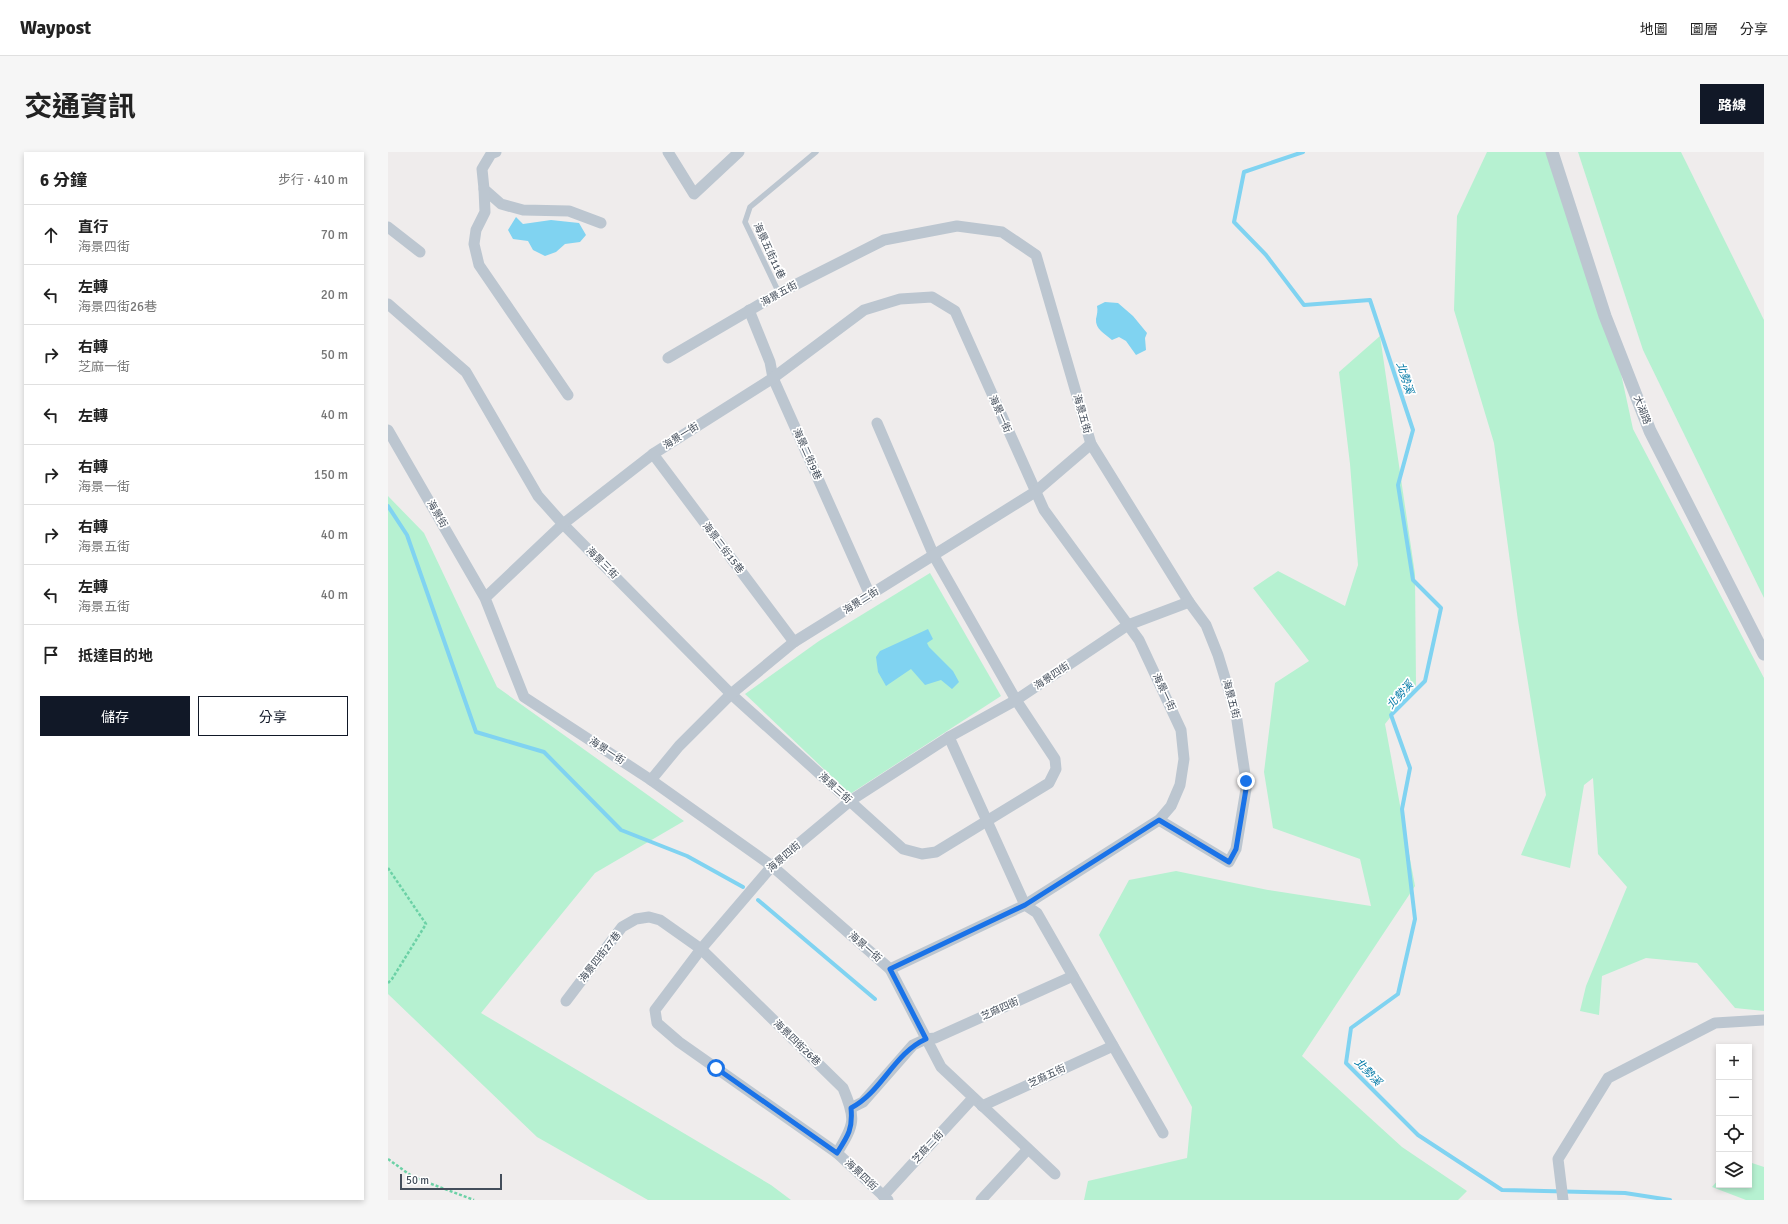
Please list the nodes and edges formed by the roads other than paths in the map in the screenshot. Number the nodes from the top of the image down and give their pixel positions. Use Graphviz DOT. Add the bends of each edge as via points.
graph roads {
  1 [pos="496,152"];
  2 [pos="668,152"];
  3 [pos="739,152"];
  4 [pos="816,152"];
  5 [pos="1552,152"];
  6 [pos="484,189"];
  7 [pos="601,223"];
  8 [pos="388,227"];
  9 [pos="420,252"];
  10 [pos="779,293"];
  11 [pos="388,304"];
  12 [pos="749,310"];
  13 [pos="668,358"];
  14 [pos="773,378"];
  15 [pos="568,395"];
  16 [pos="877,423"];
  17 [pos="388,430"];
  18 [pos="1091,444"];
  19 [pos="653,454"];
  20 [pos="1035,492"];
  21 [pos="563,524"];
  22 [pos="934,556"];
  23 [pos="870,595"];
  24 [pos="485,598"];
  25 [pos="1190,602"];
  26 [pos="1128,625"];
  27 [pos="794,642"];
  28 [pos="1764,654"];
  29 [pos="731,694"];
  30 [pos="1016,700"];
  31 [pos="949,737"];
  32 [pos="651,780"];
  33 [pos="850,801"];
  34 [pos="987,819"];
  35 [pos="1159,820"];
  36 [pos="772,866"];
  37 [pos="1025,905"];
  38 [pos="701,949"];
  39 [pos="890,969"];
  40 [pos="1073,976"];
  41 [pos="566,1001"];
  42 [pos="1764,1020"];
  43 [pos="926,1039"];
  44 [pos="1113,1046"];
  45 [pos="973,1098"];
  46 [pos="982,1106"];
  47 [pos="851,1108"];
  48 [pos="1163,1133"];
  49 [pos="1028,1149"];
  50 [pos="837,1153"];
  51 [pos="1055,1174"];
  52 [pos="886,1198"];
  53 [pos="981,1200"];
  54 [pos="1563,1200"];
  1 -- 6 [label="street" via="491,154 482,168"];
  2 -- 3 [label="street" via="694,194"];
  4 -- 10 [label="lane, 海景五街11巷" via="750,207 745,222"];
  5 -- 28 [label="street, 大湖路" via="1605,316 1650,431"];
  6 -- 7 [label="street" via="501,204 524,210 569,211"];
  6 -- 15 [label="street" via="485,212 476,230 474,244 479,265"];
  8 -- 9 [label="street"];
  10 -- 12 [label="street, 海景五街"];
  10 -- 18 [label="street, 海景五街" via="884,240 957,226 1002,232 1036,255"];
  11 -- 21 [label="street, 海景三街" via="466,372 538,496"];
  12 -- 13 [label="street, 海景五街"];
  12 -- 14 [label="street, 海景二街9巷" via="770,362"];
  14 -- 19 [label="street, 海景一街"];
  14 -- 20 [label="street, 海景一街" via="864,310 900,299 932,297 955,311"];
  14 -- 23 [label="street, 海景二街9巷"];
  16 -- 22 [label="street, 海景三街"];
  17 -- 24 [label="street, 海景街"];
  18 -- 20 [label="street, 海景二街"];
  18 -- 25 [label="street, 海景五街"];
  19 -- 21 [label="street, 海景一街"];
  19 -- 27 [label="street, 海景二街15巷"];
  20 -- 22 [label="street, 海景二街"];
  20 -- 26 [label="street, 海景一街" via="1044,510"];
  21 -- 24 [label="street, 海景一街"];
  21 -- 29 [label="street, 海景三街"];
  22 -- 23 [label="street, 海景二街"];
  22 -- 30 [label="street, 海景三街"];
  23 -- 27 [label="street, 海景二街"];
  24 -- 32 [label="street, 海景一街" via="524,697"];
  25 -- 26 [label="street, 海景四街"];
  25 -- 35 [label="street, 海景五街" via="1206,625 1236,714 1246,789 1236,849 1229,862"];
  26 -- 30 [label="street, 海景四街"];
  26 -- 35 [label="street, 海景一街" via="1139,640 1181,730 1184,759 1180,785 1171,806"];
  27 -- 29 [label="street, 海景二街"];
  29 -- 32 [label="street, 海景二街" via="679,746"];
  29 -- 33 [label="street, 海景三街"];
  30 -- 31 [label="street, 海景四街"];
  30 -- 34 [label="street, 海景三街" via="1055,759 1056,769 1049,783"];
  31 -- 33 [label="street, 海景四街"];
  31 -- 34 [label="street"];
  32 -- 36 [label="street, 海景一街"];
  33 -- 34 [label="street, 海景三街" via="903,849 922,854 936,852"];
  33 -- 36 [label="street, 海景四街"];
  34 -- 37 [label="street"];
  35 -- 37 [label="street, 海景一街"];
  36 -- 38 [label="street, 海景四街"];
  36 -- 39 [label="street, 海景一街"];
  37 -- 39 [label="street, 海景一街"];
  37 -- 40 [label="street" via="1037,914"];
  38 -- 41 [label="street, 海景四街27巷" via="660,920 649,917 636,919 622,927"];
  38 -- 47 [label="street, 海景四街26巷" via="843,1088"];
  38 -- 50 [label="street, 海景四街" via="655,1010 657,1023 679,1042"];
  39 -- 43 [label="street"];
  40 -- 43 [label="street, 芝麻四街" via="935,1038"];
  40 -- 44 [label="street"];
  42 -- 54 [label="street" via="1715,1023 1608,1078 1558,1159"];
  43 -- 45 [label="street" via="941,1068"];
  43 -- 47 [label="street, 芝麻四街" via="913,1045 863,1102"];
  44 -- 46 [label="street, 芝麻五街"];
  44 -- 48 [label="street"];
  45 -- 46 [label="street"];
  45 -- 52 [label="street, 芝麻二街"];
  46 -- 49 [label="street"];
  47 -- 50 [label="street, 海景四街26巷" via="853,1123"];
  49 -- 51 [label="street"];
  49 -- 53 [label="street"];
  50 -- 52 [label="street, 海景四街"];
}
